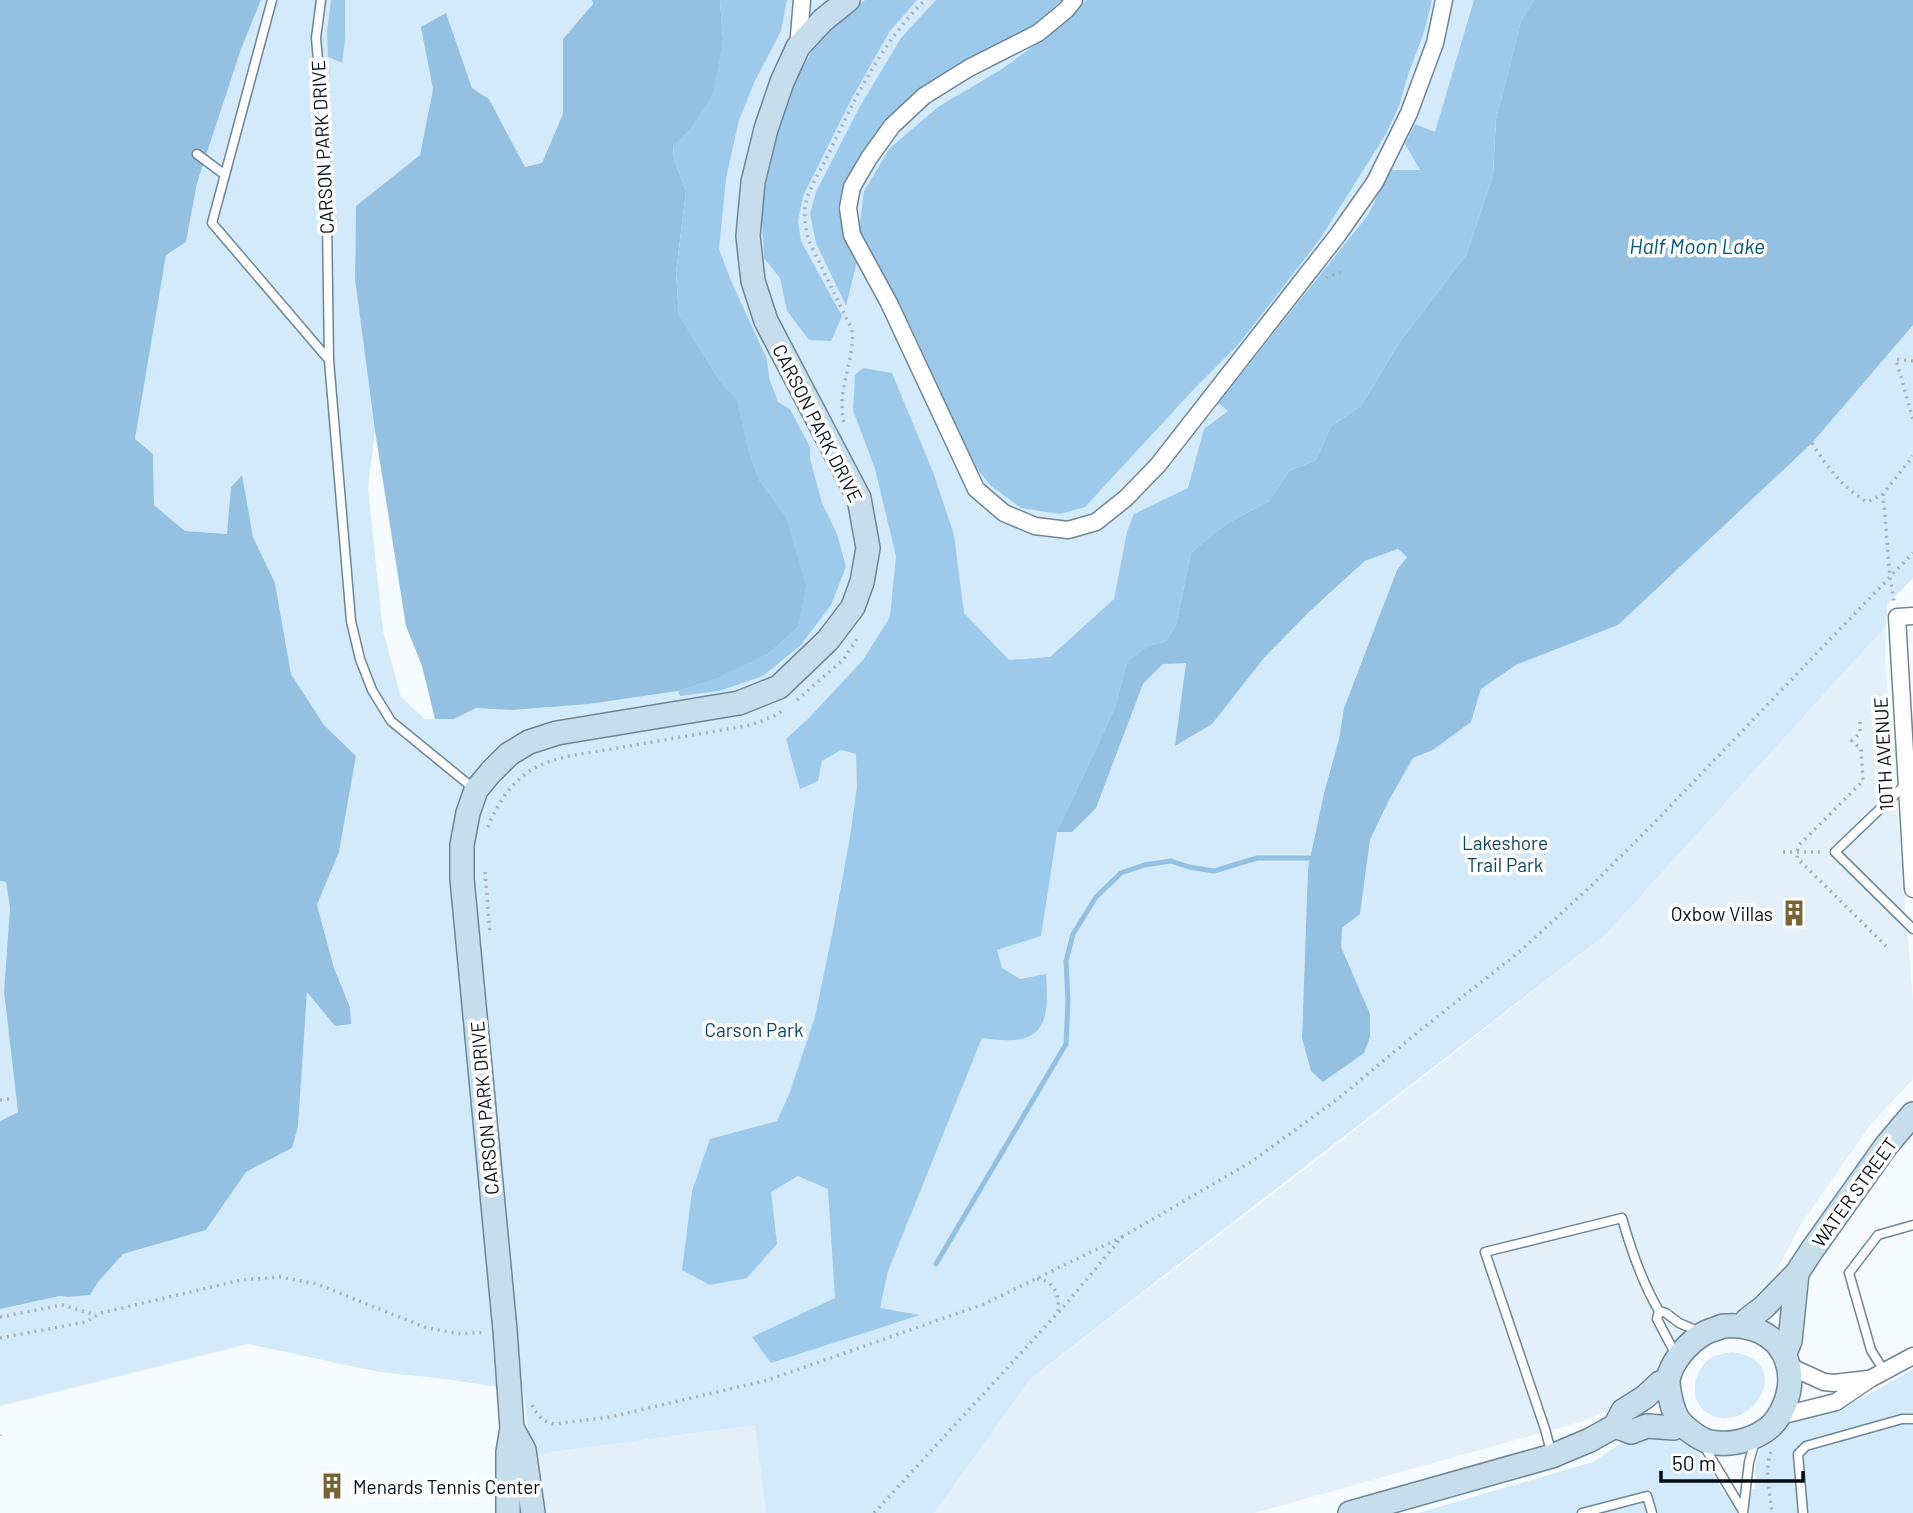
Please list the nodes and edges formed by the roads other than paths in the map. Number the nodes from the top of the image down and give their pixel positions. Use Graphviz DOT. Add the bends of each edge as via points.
graph roads {
  1 [pos="272,0"];
  2 [pos="321,0"];
  3 [pos="802,0"];
  4 [pos="848,0"];
  5 [pos="1074,0"];
  6 [pos="1444,0"];
  7 [pos="798,47"];
  8 [pos="197,154"];
  9 [pos="225,175"];
  10 [pos="329,360"];
  11 [pos="1905,616"];
  12 [pos="1906,784"];
  13 [pos="476,790"];
  14 [pos="1913,889"];
  15 [pos="1913,929"];
  16 [pos="1913,1114"];
  17 [pos="1913,1225"];
  18 [pos="1797,1273"];
  19 [pos="1659,1311"];
  20 [pos="1743,1326"];
  21 [pos="1704,1333"];
  22 [pos="1913,1356"];
  23 [pos="1678,1358"];
  24 [pos="1787,1359"];
  25 [pos="1877,1375"];
  26 [pos="1668,1380"];
  27 [pos="1780,1416"];
  28 [pos="1913,1419"];
  29 [pos="1681,1424"];
  30 [pos="1615,1426"];
  31 [pos="512,1428"];
  32 [pos="1752,1438"];
  33 [pos="1707,1441"];
  34 [pos="1552,1455"];
  35 [pos="1743,1512"];
  36 [pos="508,1513"];
  37 [pos="533,1513"];
  38 [pos="1350,1513"];
  39 [pos="1582,1513"];
  40 [pos="1652,1513"];
  41 [pos="1803,1513"];
  1 -- 9 [label="lane"];
  2 -- 10 [label="lane, CARSON PARK DRIVE" via="316,38 326,148"];
  3 -- 7 [label="street"];
  4 -- 7 [label="street, CARSON PARK DRIVE"];
  5 -- 6 [label="street" via="1038,33 924,96 892,126 869,158 852,187 848,208 852,235 976,489 1004,513 1035,526 1068,530 1096,522 1158,465 1337,236 1375,182 1409,113 1435,43"];
  7 -- 13 [label="street, CARSON PARK DRIVE" via="766,129 753,182 748,236 753,281 766,321 859,498 867,548 853,607 828,640 779,687 739,703 573,729 529,742 509,754"];
  8 -- 9 [label="lane"];
  9 -- 10 [label="lane" via="212,223"];
  10 -- 13 [label="lane, CARSON PARK DRIVE" via="351,621 360,659 391,721"];
  11 -- 12 [label="street, 10TH AVENUE"];
  12 -- 14 [label="street, 10TH AVENUE"];
  12 -- 15 [label="lane" via="1835,852"];
  13 -- 31 [label="street, CARSON PARK DRIVE" via="462,845 462,879"];
  16 -- 18 [label="street, WATER STREET"];
  17 -- 25 [label="lane" via="1878,1235 1849,1273"];
  18 -- 20 [label="street, WATER STREET"];
  18 -- 24 [label="street, WATER STREET"];
  19 -- 21 [label="lane"];
  19 -- 23 [label="lane" via="1657,1320"];
  19 -- 34 [label="lane" via="1622,1218 1485,1252"];
  20 -- 21 [label="street" via="1723,1326"];
  20 -- 24 [label="street" via="1775,1342"];
  21 -- 23 [label="street"];
  22 -- 25 [label="street"];
  23 -- 26 [label="street"];
  24 -- 25 [label="street" via="1824,1382"];
  24 -- 27 [label="street" via="1791,1385"];
  25 -- 27 [label="street" via="1836,1402"];
  26 -- 29 [label="street"];
  26 -- 30 [label="street" via="1623,1411"];
  27 -- 32 [label="street"];
  28 -- 41 [label="lane" via="1806,1446 1798,1454"];
  29 -- 30 [label="street" via="1631,1432"];
  29 -- 33 [label="street"];
  30 -- 34 [label="street"];
  31 -- 36 [label="street, CARSON PARK DRIVE"];
  31 -- 37 [label="street, CARSON PARK DRIVE" via="524,1450"];
  32 -- 33 [label="street"];
  32 -- 35 [label="lane"];
  33 -- 35 [label="lane" via="1707,1451"];
  34 -- 38 [label="street"];
  39 -- 40 [label="lane" via="1647,1496"];
}
